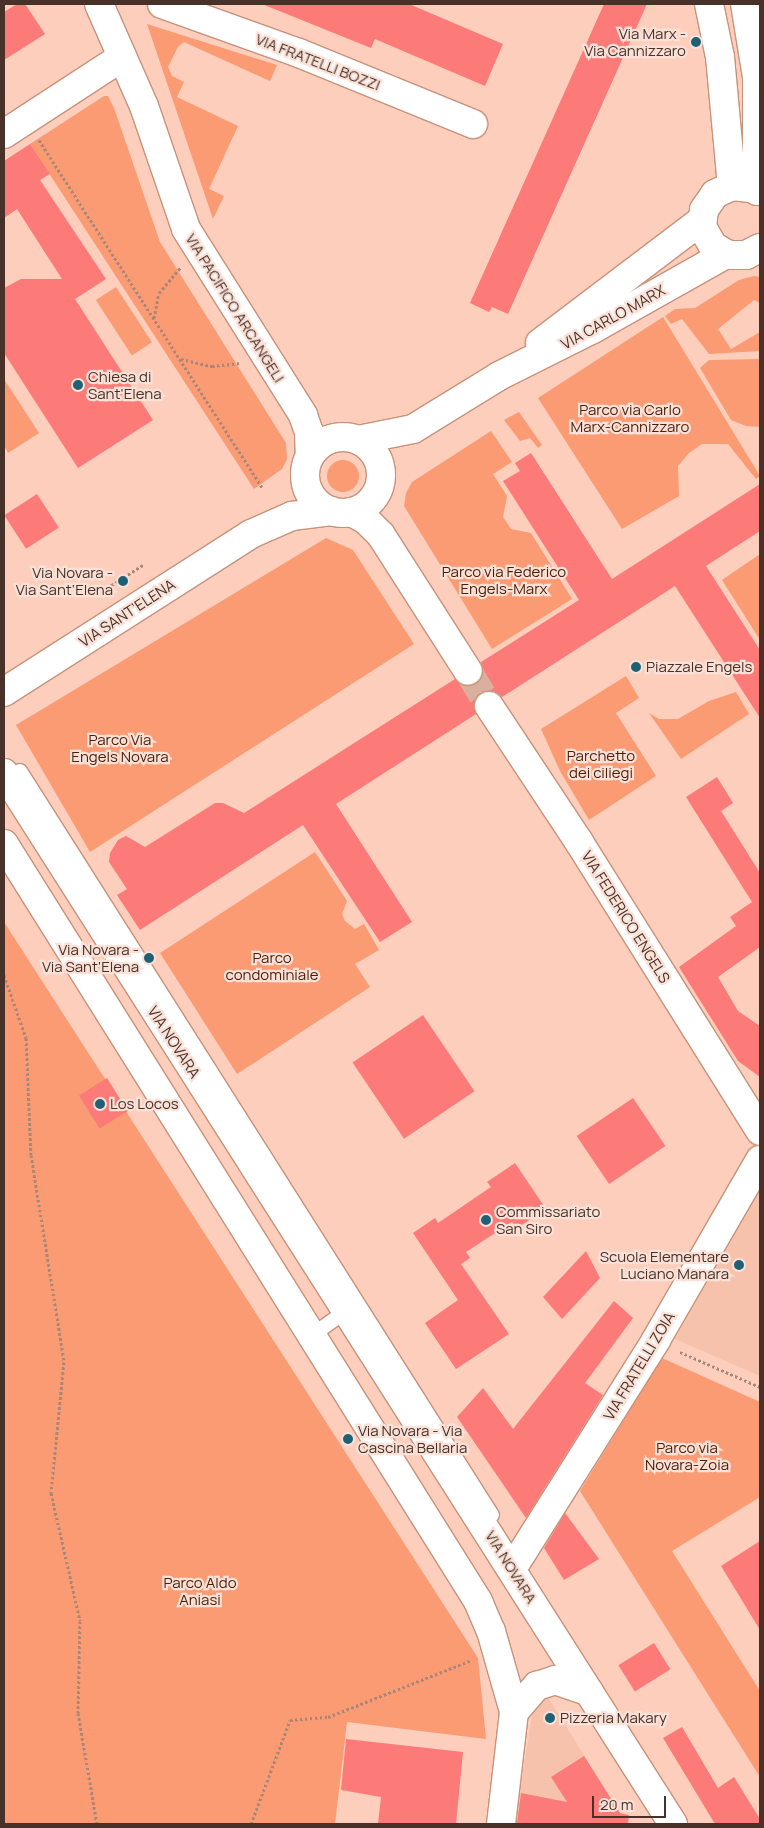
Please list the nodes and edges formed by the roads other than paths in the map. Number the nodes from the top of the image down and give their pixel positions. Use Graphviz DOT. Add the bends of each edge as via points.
graph roads {
  1 [pos="99,4"];
  2 [pos="162,4"];
  3 [pos="708,4"];
  4 [pos="744,4"];
  5 [pos="122,57"];
  6 [pos="473,124"];
  7 [pos="4,134"];
  8 [pos="750,190"];
  9 [pos="702,220"];
  10 [pos="760,248"];
  11 [pos="726,254"];
  12 [pos="499,376"];
  13 [pos="303,415"];
  14 [pos="425,423"];
  15 [pos="349,439"];
  16 [pos="308,462"];
  17 [pos="381,476"];
  18 [pos="342,512"];
  19 [pos="251,534"];
  20 [pos="468,671"];
  21 [pos="4,692"];
  22 [pos="489,706"];
  23 [pos="12,772"];
  24 [pos="4,844"];
  25 [pos="760,1131"];
  26 [pos="760,1160"];
  27 [pos="346,1310"];
  28 [pos="311,1336"];
  29 [pos="492,1515"];
  30 [pos="512,1569"];
  31 [pos="589,1692"];
  32 [pos="514,1712"];
  33 [pos="501,1824"];
  34 [pos="673,1824"];
  1 -- 5 [label="street"];
  2 -- 6 [label="street, VIA FRATELLI BOZZI" via="299,54"];
  3 -- 8 [label="street"];
  4 -- 8 [label="street" via="757,77 760,121"];
  5 -- 7 [label="street"];
  5 -- 13 [label="street, VIA PACIFICO ARCANGELI" via="144,106 186,230"];
  8 -- 9 [label="street" via="711,197"];
  9 -- 11 [label="street" via="707,240"];
  9 -- 12 [label="street, VIA CARLO MARX" via="592,301"];
  10 -- 11 [label="street, VIA CARLO MARX" via="746,255"];
  11 -- 12 [label="street, VIA CARLO MARX" via="593,329"];
  12 -- 14 [label="street, VIA CARLO MARX"];
  13 -- 15 [label="street, VIA PACIFICO ARCANGELI" via="322,430"];
  13 -- 16 [label="street, VIA PACIFICO ARCANGELI" via="309,432"];
  14 -- 15 [label="street, VIA CARLO MARX" via="387,437"];
  14 -- 17 [label="street, VIA CARLO MARX" via="402,445"];
  15 -- 16 [label="street" via="318,446"];
  15 -- 17 [label="street" via="373,452"];
  16 -- 18 [label="street" via="309,492 316,502"];
  16 -- 19 [label="street, VIA SANT’ELENA" via="287,500"];
  17 -- 18 [label="street" via="373,499"];
  18 -- 19 [label="street, VIA SANT’ELENA" via="292,516"];
  18 -- 20 [label="street" via="366,520 381,535"];
  19 -- 21 [label="street, VIA SANT’ELENA"];
  22 -- 25 [label="street, VIA FEDERICO ENGELS" via="580,842"];
  23 -- 27 [label="street, VIA NOVARA"];
  23 -- 29 [label="lane"];
  24 -- 28 [label="street"];
  26 -- 30 [label="street, VIA FRATELLI ZOIA" via="656,1340"];
  27 -- 28 [label="lane"];
  27 -- 30 [label="street, VIA NOVARA"];
  28 -- 32 [label="street" via="478,1601 491,1631"];
  30 -- 31 [label="street, VIA NOVARA"];
  31 -- 32 [label="street" via="555,1680 537,1686"];
  31 -- 34 [label="street, VIA NOVARA"];
  32 -- 33 [label="street"];
}
